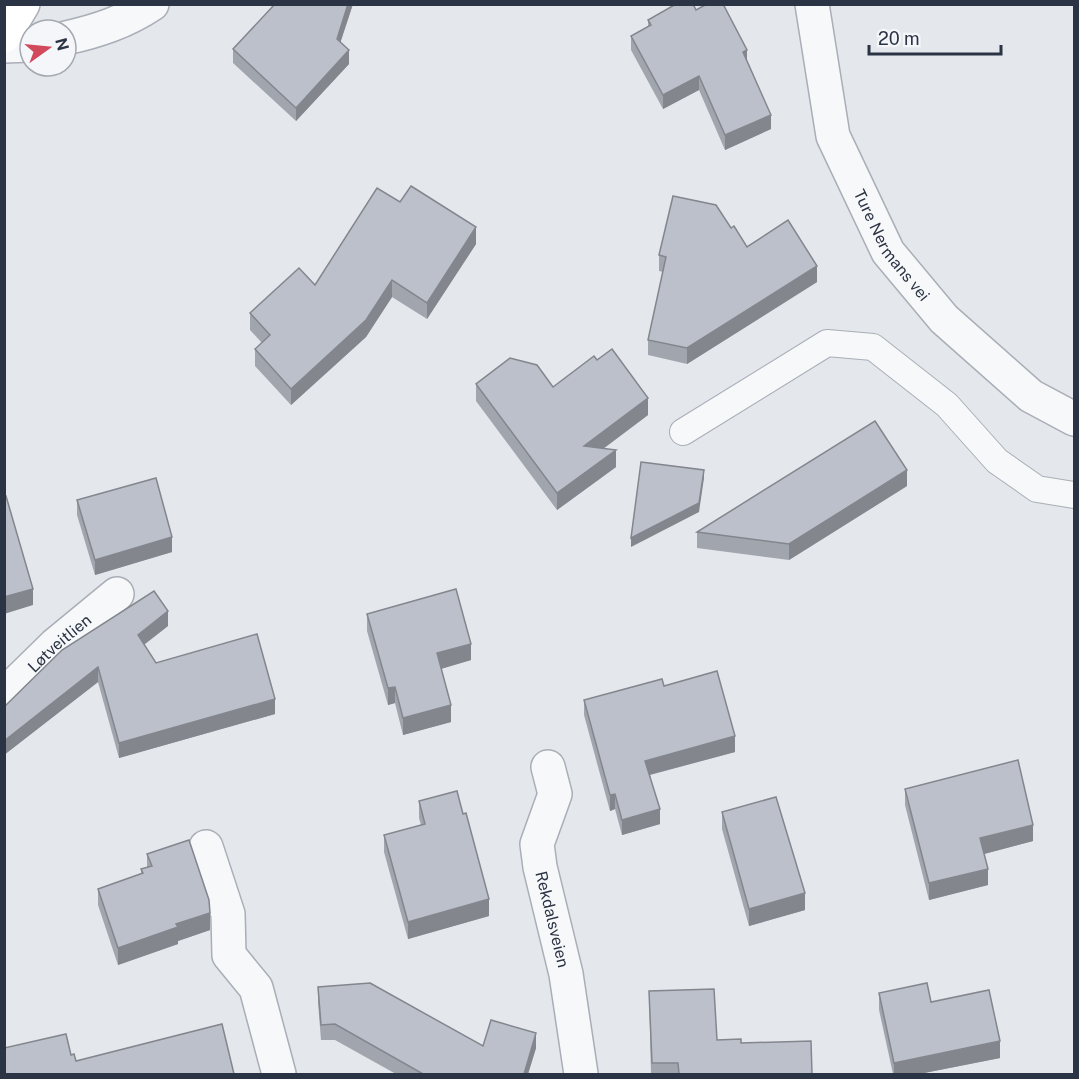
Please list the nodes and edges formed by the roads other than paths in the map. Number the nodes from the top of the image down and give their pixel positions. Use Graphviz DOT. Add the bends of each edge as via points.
graph roads {
  1 [pos="23,4"];
  2 [pos="152,4"];
  3 [pos="812,4"];
  4 [pos="78,35"];
  5 [pos="4,36"];
  6 [pos="1074,419"];
  7 [pos="683,432"];
  8 [pos="1074,495"];
  9 [pos="117,594"];
  10 [pos="4,695"];
  11 [pos="548,767"];
  12 [pos="206,847"];
  13 [pos="279,1074"];
  14 [pos="580,1074"];
  1 -- 5 [label="street"];
  2 -- 4 [label="street" via="131,18"];
  3 -- 6 [label="street, Ture Nermans vei" via="833,136 888,252 944,319 1031,396"];
  7 -- 8 [label="lane" via="827,343 873,347 947,405 997,461 1037,489"];
  9 -- 10 [label="street, Løtveitlien" via="55,645"];
  11 -- 14 [label="street, Rekdalsveien" via="555,794 537,844 566,974"];
  12 -- 13 [label="street" via="228,914 229,955 256,988"];
}
